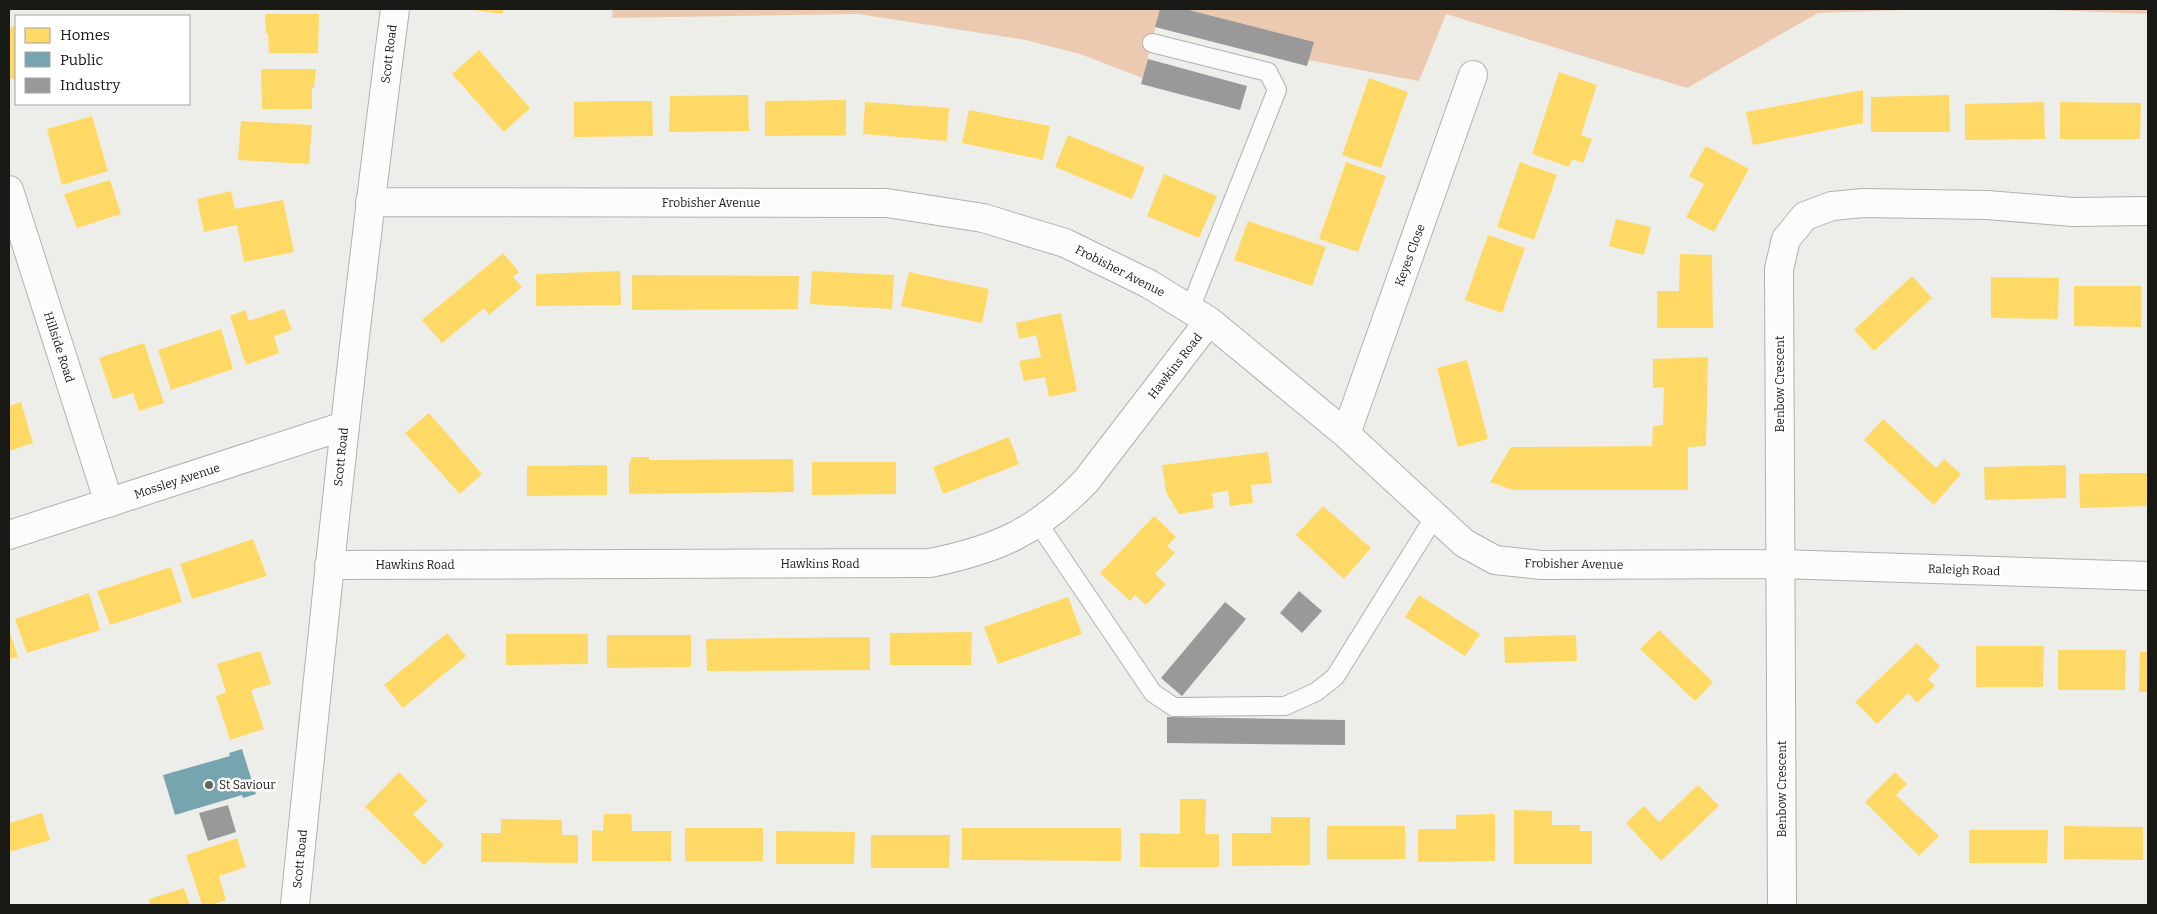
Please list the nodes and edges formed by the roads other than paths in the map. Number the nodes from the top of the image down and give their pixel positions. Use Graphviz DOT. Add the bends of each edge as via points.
graph roads {
  1 [pos="395,9"];
  2 [pos="1152,43"];
  3 [pos="1473,75"];
  4 [pos="9,190"];
  5 [pos="370,202"];
  6 [pos="2148,210"];
  7 [pos="1200,315"];
  8 [pos="344,426"];
  9 [pos="1346,434"];
  10 [pos="109,503"];
  11 [pos="1435,516"];
  12 [pos="1038,523"];
  13 [pos="9,535"];
  14 [pos="1780,564"];
  15 [pos="329,565"];
  16 [pos="2148,576"];
  17 [pos="295,905"];
  18 [pos="1782,905"];
  1 -- 5 [label="street, Scott Road"];
  2 -- 7 [label="lane" via="1268,72 1277,90"];
  3 -- 9 [label="street, Keyes Close"];
  4 -- 10 [label="street, Hillside Road"];
  5 -- 7 [label="street, Frobisher Avenue" via="887,203 983,218 1065,243 1149,284"];
  5 -- 8 [label="street, Scott Road"];
  6 -- 14 [label="street, Benbow Crescent" via="2073,212 1987,205 1863,203 1832,206 1805,216 1786,239 1779,269"];
  7 -- 9 [label="street, Frobisher Avenue"];
  7 -- 12 [label="street, Hawkins Road" via="1086,481"];
  8 -- 10 [label="street, Mossley Avenue"];
  8 -- 15 [label="street, Scott Road"];
  9 -- 11 [label="street, Frobisher Avenue"];
  10 -- 13 [label="street, Mossley Avenue"];
  11 -- 12 [label="lane" via="1335,677 1316,692 1285,706 1174,707 1152,693"];
  11 -- 14 [label="street, Frobisher Avenue" via="1464,543 1495,560 1541,565"];
  12 -- 15 [label="street, Hawkins Road" via="1007,541 969,555 930,564"];
  14 -- 16 [label="street, Raleigh Road"];
  14 -- 18 [label="street, Benbow Crescent"];
  15 -- 17 [label="street, Scott Road"];
}
